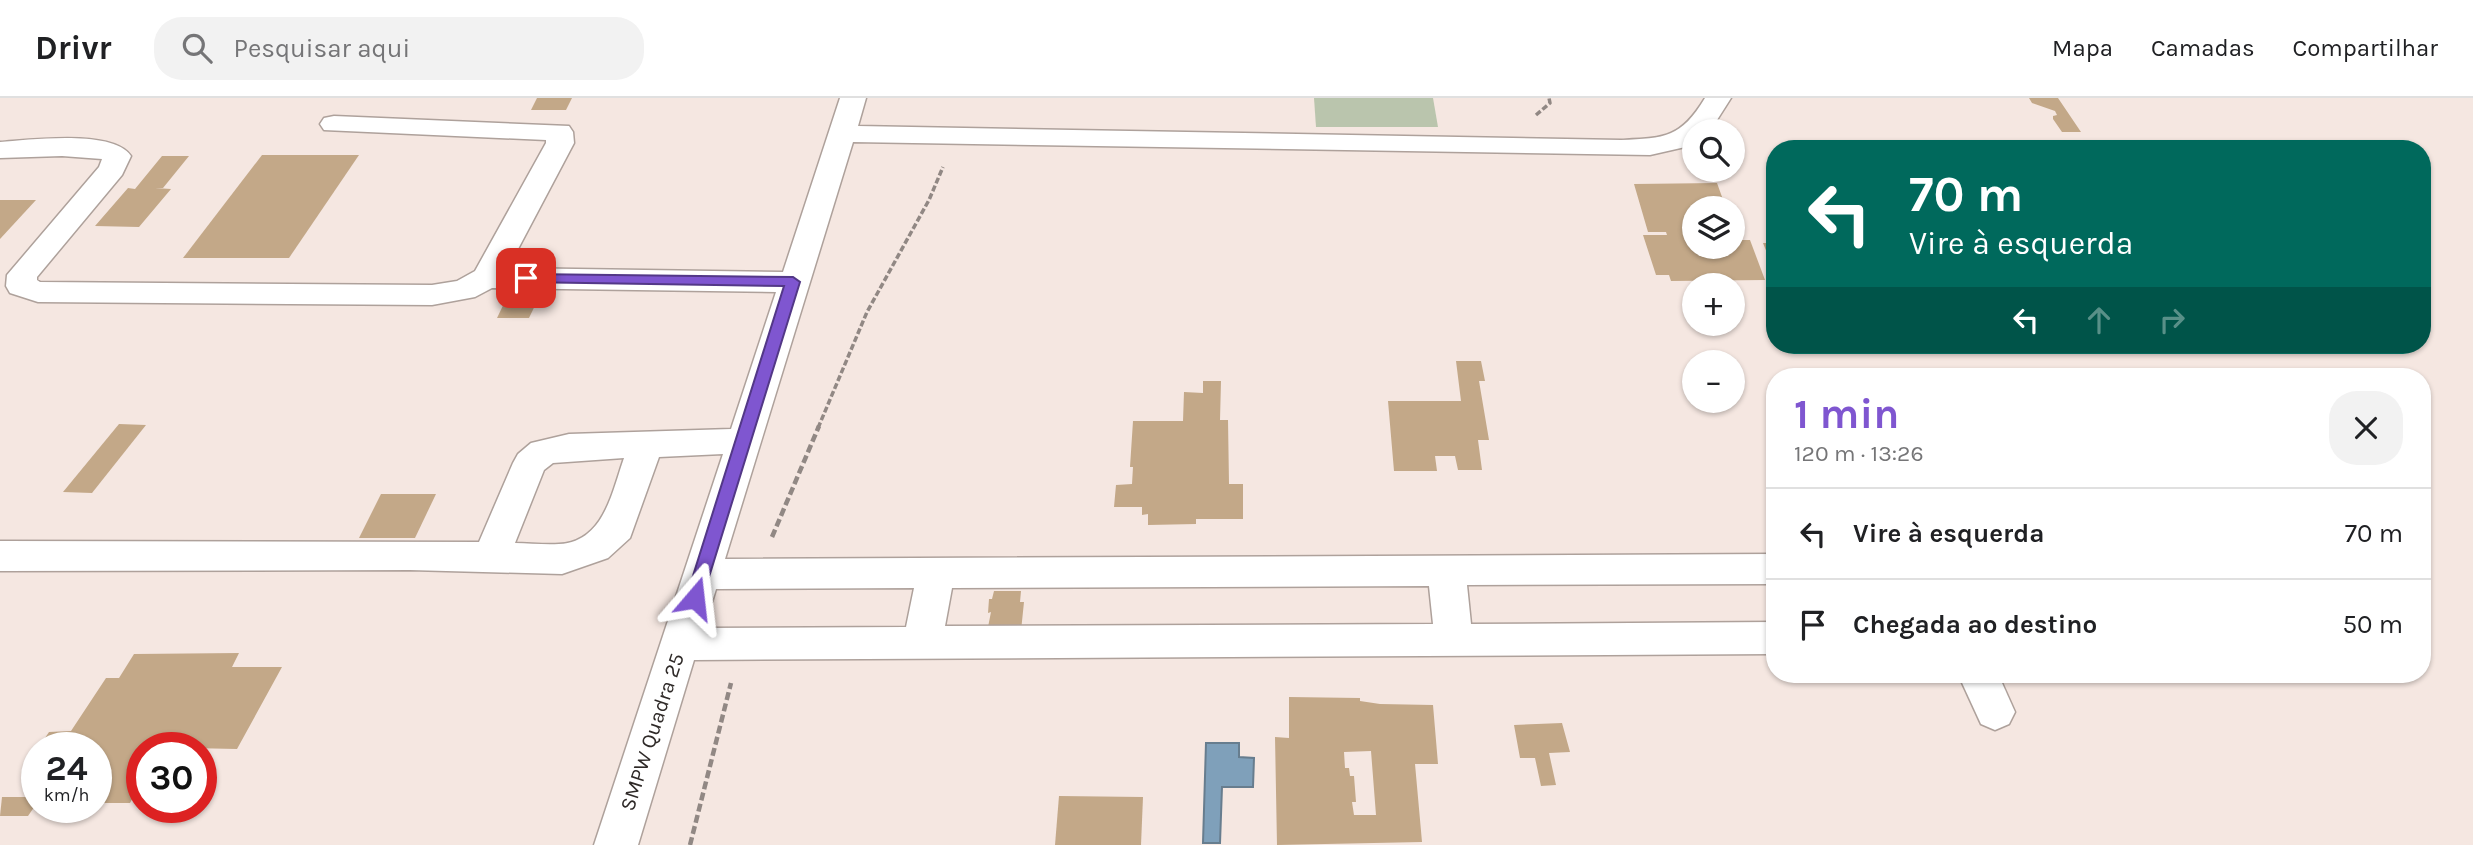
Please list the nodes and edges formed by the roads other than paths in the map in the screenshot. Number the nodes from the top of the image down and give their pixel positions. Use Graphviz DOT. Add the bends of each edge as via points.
graph roads {
  1 [pos="853,98"];
  2 [pos="1718,99"];
  3 [pos="1706,119"];
  4 [pos="334,124"];
  5 [pos="842,134"];
  6 [pos="1682,139"];
  7 [pos="0,150"];
  8 [pos="487,278"];
  9 [pos="793,282"];
  10 [pos="743,441"];
  11 [pos="646,444"];
  12 [pos="0,556"];
  13 [pos="491,556"];
  14 [pos="1766,569"];
  15 [pos="1446,570"];
  16 [pos="936,573"];
  17 [pos="702,574"];
  18 [pos="1766,638"];
  19 [pos="1454,640"];
  20 [pos="922,643"];
  21 [pos="680,644"];
  22 [pos="1982,683"];
  23 [pos="1995,712"];
  24 [pos="616,845"];
  1 -- 5 [label="street, SMPW Quadra 25"];
  2 -- 3 [label="street"];
  4 -- 8 [label="street" via="559,132 560,143"];
  5 -- 6 [label="street" via="1621,148 1658,146"];
  5 -- 9 [label="street, SMPW Quadra 25"];
  7 -- 8 [label="street" via="94,149 117,156 112,169 22,275 25,290 432,295 464,290"];
  8 -- 9 [label="street"];
  9 -- 10 [label="street, SMPW Quadra 25"];
  10 -- 11 [label="street"];
  10 -- 17 [label="street, SMPW Quadra 25"];
  11 -- 13 [label="street" via="554,449 535,458"];
  11 -- 13 [label="street" via="617,528 596,548 562,559"];
  12 -- 13 [label="street"];
  14 -- 15 [label="street"];
  15 -- 16 [label="street"];
  15 -- 19 [label="street"];
  16 -- 17 [label="street"];
  16 -- 20 [label="street"];
  17 -- 21 [label="street, SMPW Quadra 25"];
  18 -- 19 [label="street"];
  19 -- 20 [label="street"];
  20 -- 21 [label="street"];
  21 -- 24 [label="street, SMPW Quadra 25"];
  22 -- 23 [label="street"];
}
